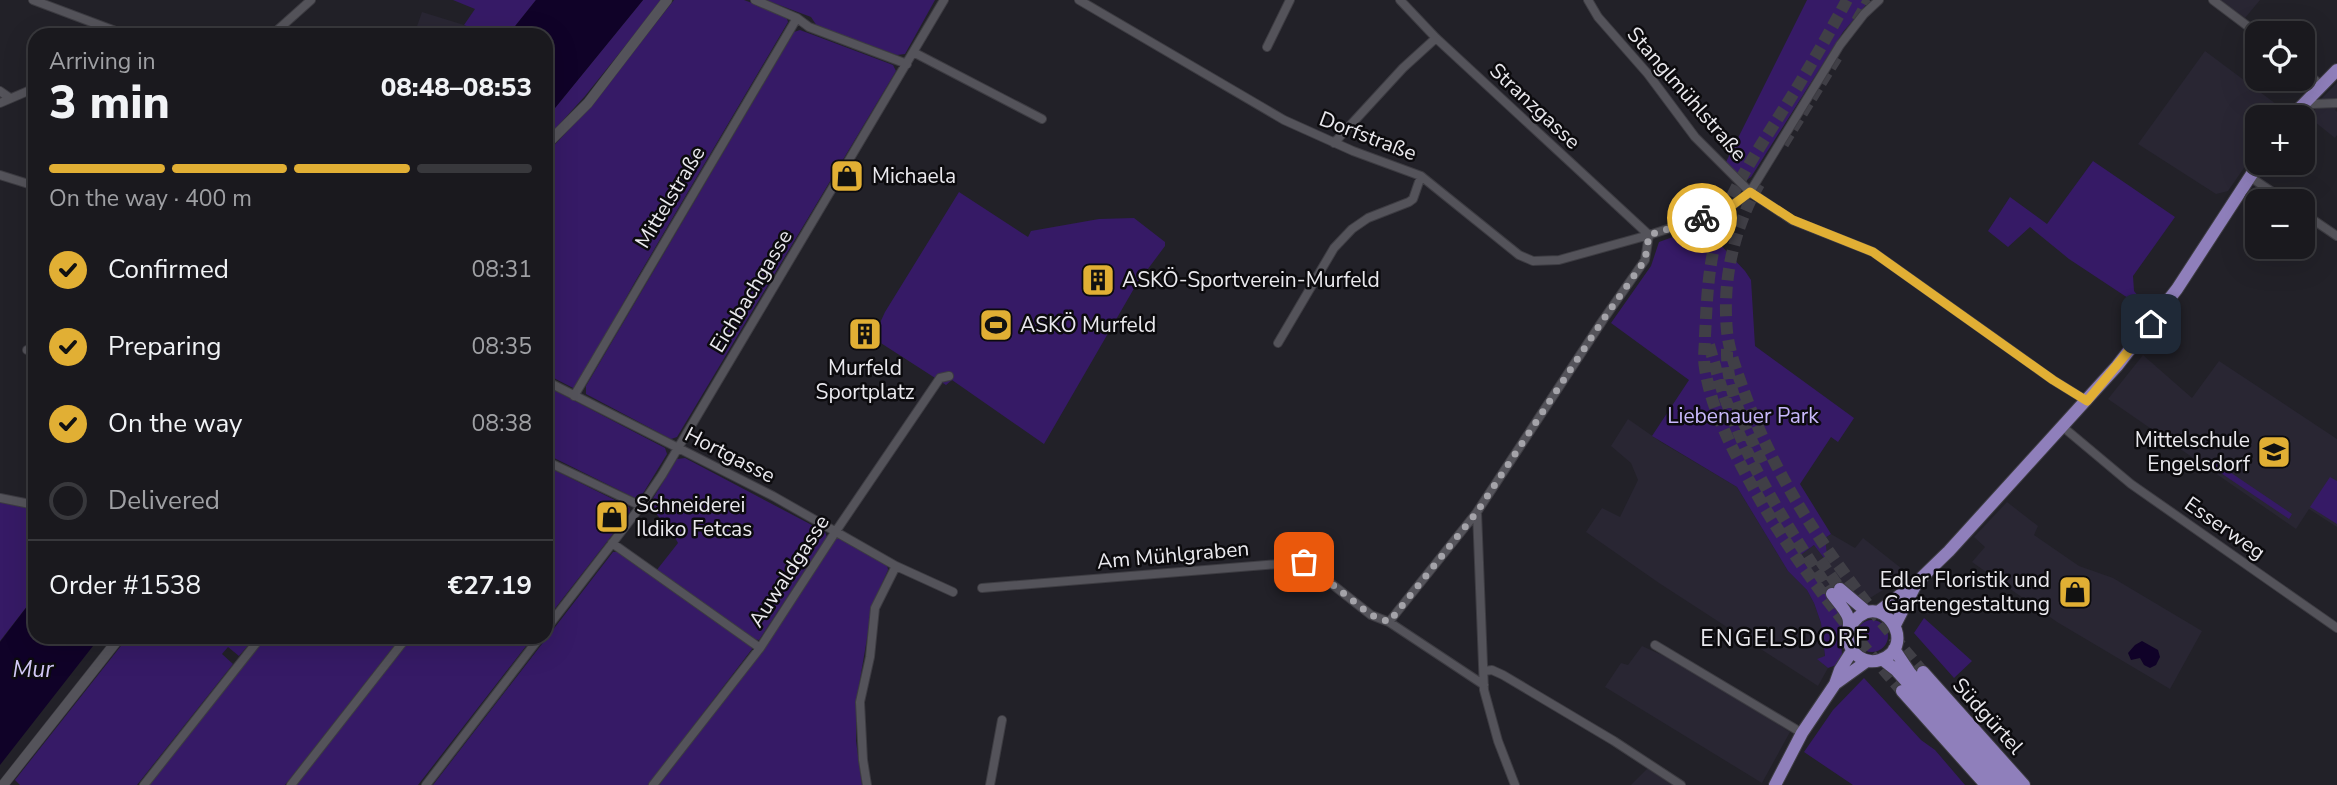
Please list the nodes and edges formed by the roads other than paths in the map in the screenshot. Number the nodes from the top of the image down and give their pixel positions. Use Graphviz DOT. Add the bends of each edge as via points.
graph roads {
  1 [pos="33,0"];
  2 [pos="311,0"];
  3 [pos="667,0"];
  4 [pos="755,0"];
  5 [pos="944,0"];
  6 [pos="1079,0"];
  7 [pos="1290,0"];
  8 [pos="1400,0"];
  9 [pos="1588,0"];
  10 [pos="1879,0"];
  11 [pos="2213,0"];
  12 [pos="797,18"];
  13 [pos="2245,24"];
  14 [pos="108,28"];
  15 [pos="280,28"];
  16 [pos="1436,38"];
  17 [pos="1267,47"];
  18 [pos="913,52"];
  19 [pos="907,64"];
  20 [pos="2337,70"];
  21 [pos="2315,80"];
  22 [pos="2321,85"];
  23 [pos="0,91"];
  24 [pos="28,91"];
  25 [pos="10,98"];
  26 [pos="2307,100"];
  27 [pos="0,103"];
  28 [pos="2337,103"];
  29 [pos="2302,105"];
  30 [pos="1042,119"];
  31 [pos="553,138"];
  32 [pos="1334,143"];
  33 [pos="0,176"];
  34 [pos="1421,176"];
  35 [pos="2250,177"];
  36 [pos="28,184"];
  37 [pos="2268,189"];
  38 [pos="1750,192"];
  39 [pos="2315,221"];
  40 [pos="1649,235"];
  41 [pos="2337,236"];
  42 [pos="1278,343"];
  43 [pos="949,376"];
  44 [pos="553,385"];
  45 [pos="574,396"];
  46 [pos="2087,401"];
  47 [pos="2063,427"];
  48 [pos="678,448"];
  49 [pos="553,464"];
  50 [pos="0,498"];
  51 [pos="28,504"];
  52 [pos="641,506"];
  53 [pos="1477,512"];
  54 [pos="836,531"];
  55 [pos="612,543"];
  56 [pos="896,566"];
  57 [pos="1917,582"];
  58 [pos="982,588"];
  59 [pos="953,592"];
  60 [pos="1872,612"];
  61 [pos="553,620"];
  62 [pos="1389,622"];
  63 [pos="1895,625"];
  64 [pos="1850,627"];
  65 [pos="2337,628"];
  66 [pos="114,644"];
  67 [pos="255,644"];
  68 [pos="402,644"];
  69 [pos="535,644"];
  70 [pos="1655,645"];
  71 [pos="760,648"];
  72 [pos="1894,649"];
  73 [pos="1852,651"];
  74 [pos="1882,659"];
  75 [pos="1867,661"];
  76 [pos="1485,671"];
  77 [pos="1923,672"];
  78 [pos="1835,684"];
  79 [pos="1484,685"];
  80 [pos="1902,691"];
  81 [pos="1002,720"];
  82 [pos="1802,733"];
  83 [pos="3,785"];
  84 [pos="144,785"];
  85 [pos="291,785"];
  86 [pos="426,785"];
  87 [pos="653,785"];
  88 [pos="867,785"];
  89 [pos="990,785"];
  90 [pos="1515,785"];
  91 [pos="1681,785"];
  92 [pos="1774,785"];
  93 [pos="1986,785"];
  94 [pos="1998,785"];
  95 [pos="2011,785"];
  96 [pos="2025,785"];
  1 -- 14 [label="street"];
  2 -- 15 [label="street"];
  3 -- 31 [label="street" via="588,103"];
  4 -- 12 [label="street"];
  5 -- 18 [label="street, Eichbachgasse"];
  6 -- 32 [label="street, Dorfstraße" via="1284,120"];
  7 -- 17 [label="street"];
  8 -- 16 [label="street, Stranzgasse"];
  9 -- 38 [label="street, Stanglmühlstraße" via="1695,137"];
  10 -- 38 [label="street" via="1840,45"];
  11 -- 13 [label="street"];
  12 -- 19 [label="street" via="809,27"];
  12 -- 45 [label="street, Mittelstraße"];
  16 -- 32 [label="street"];
  16 -- 40 [label="street, Stranzgasse"];
  18 -- 19 [label="street, Eichbachgasse"];
  18 -- 30 [label="street"];
  19 -- 48 [label="street, Eichbachgasse"];
  20 -- 22 [label="main road"];
  21 -- 22 [label="street"];
  22 -- 26 [label="main road"];
  23 -- 25 [label="street"];
  24 -- 25 [label="street"];
  25 -- 27 [label="street"];
  26 -- 28 [label="street"];
  26 -- 29 [label="main road"];
  32 -- 34 [label="street, Dorfstraße"];
  33 -- 36 [label="street"];
  34 -- 40 [label="street, Dorfstraße" via="1533,261 1559,260"];
  34 -- 42 [label="street" via="1413,199 1359,222 1334,248"];
  35 -- 37 [label="street"];
  35 -- 46 [label="main road" via="2178,289"];
  38 -- 40 [label="street, Dorfstraße" via="1726,210"];
  38 -- 46 [label="street, Stanglmühlstraße" via="1793,220 1873,252"];
  39 -- 41 [label="street"];
  40 -- 53 [label="street" via="1645,260"];
  43 -- 54 [label="street, Auwaldgasse" via="940,379"];
  44 -- 45 [label="street, Hortgasse"];
  45 -- 48 [label="street, Hortgasse"];
  46 -- 47 [label="main road"];
  47 -- 57 [label="main road"];
  47 -- 65 [label="street, Esserweg" via="2131,484"];
  48 -- 52 [label="street, Eichbachgasse"];
  48 -- 54 [label="street, Hortgasse"];
  49 -- 52 [label="street"];
  50 -- 51 [label="street"];
  52 -- 55 [label="street, Eichbachgasse"];
  53 -- 62 [label="street"];
  53 -- 76 [label="street"];
  54 -- 56 [label="street, Hortgasse"];
  54 -- 71 [label="street, Auwaldgasse"];
  55 -- 61 [label="street, Eichbachgasse"];
  55 -- 71 [label="street"];
  56 -- 59 [label="street"];
  56 -- 88 [label="street" via="875,608 860,702"];
  57 -- 60 [label="main road"];
  57 -- 63 [label="main road"];
  58 -- 62 [label="street, Am Mühlgraben" via="1304,562 1371,615"];
  60 -- 63 [label="main road" via="1888,617"];
  60 -- 64 [label="main road" via="1854,620"];
  60 -- 64 [label="main road" via="1836,592"];
  62 -- 79 [label="street, Am Mühlgraben"];
  63 -- 72 [label="main road"];
  64 -- 73 [label="main road"];
  66 -- 83 [label="street"];
  67 -- 84 [label="street"];
  68 -- 85 [label="street"];
  69 -- 86 [label="street"];
  70 -- 82 [label="street"];
  71 -- 87 [label="street, Auwaldgasse"];
  72 -- 74 [label="main road"];
  72 -- 95 [label="main road" via="1910,673"];
  73 -- 75 [label="main road"];
  73 -- 78 [label="main road"];
  74 -- 75 [label="main road"];
  74 -- 94 [label="main road"];
  75 -- 78 [label="main road"];
  76 -- 79 [label="street"];
  76 -- 91 [label="street" via="1503,675"];
  77 -- 96 [label="main road, Südgürtel"];
  78 -- 82 [label="main road"];
  79 -- 90 [label="street"];
  80 -- 93 [label="main road"];
  81 -- 89 [label="street"];
  82 -- 92 [label="main road"];
}
